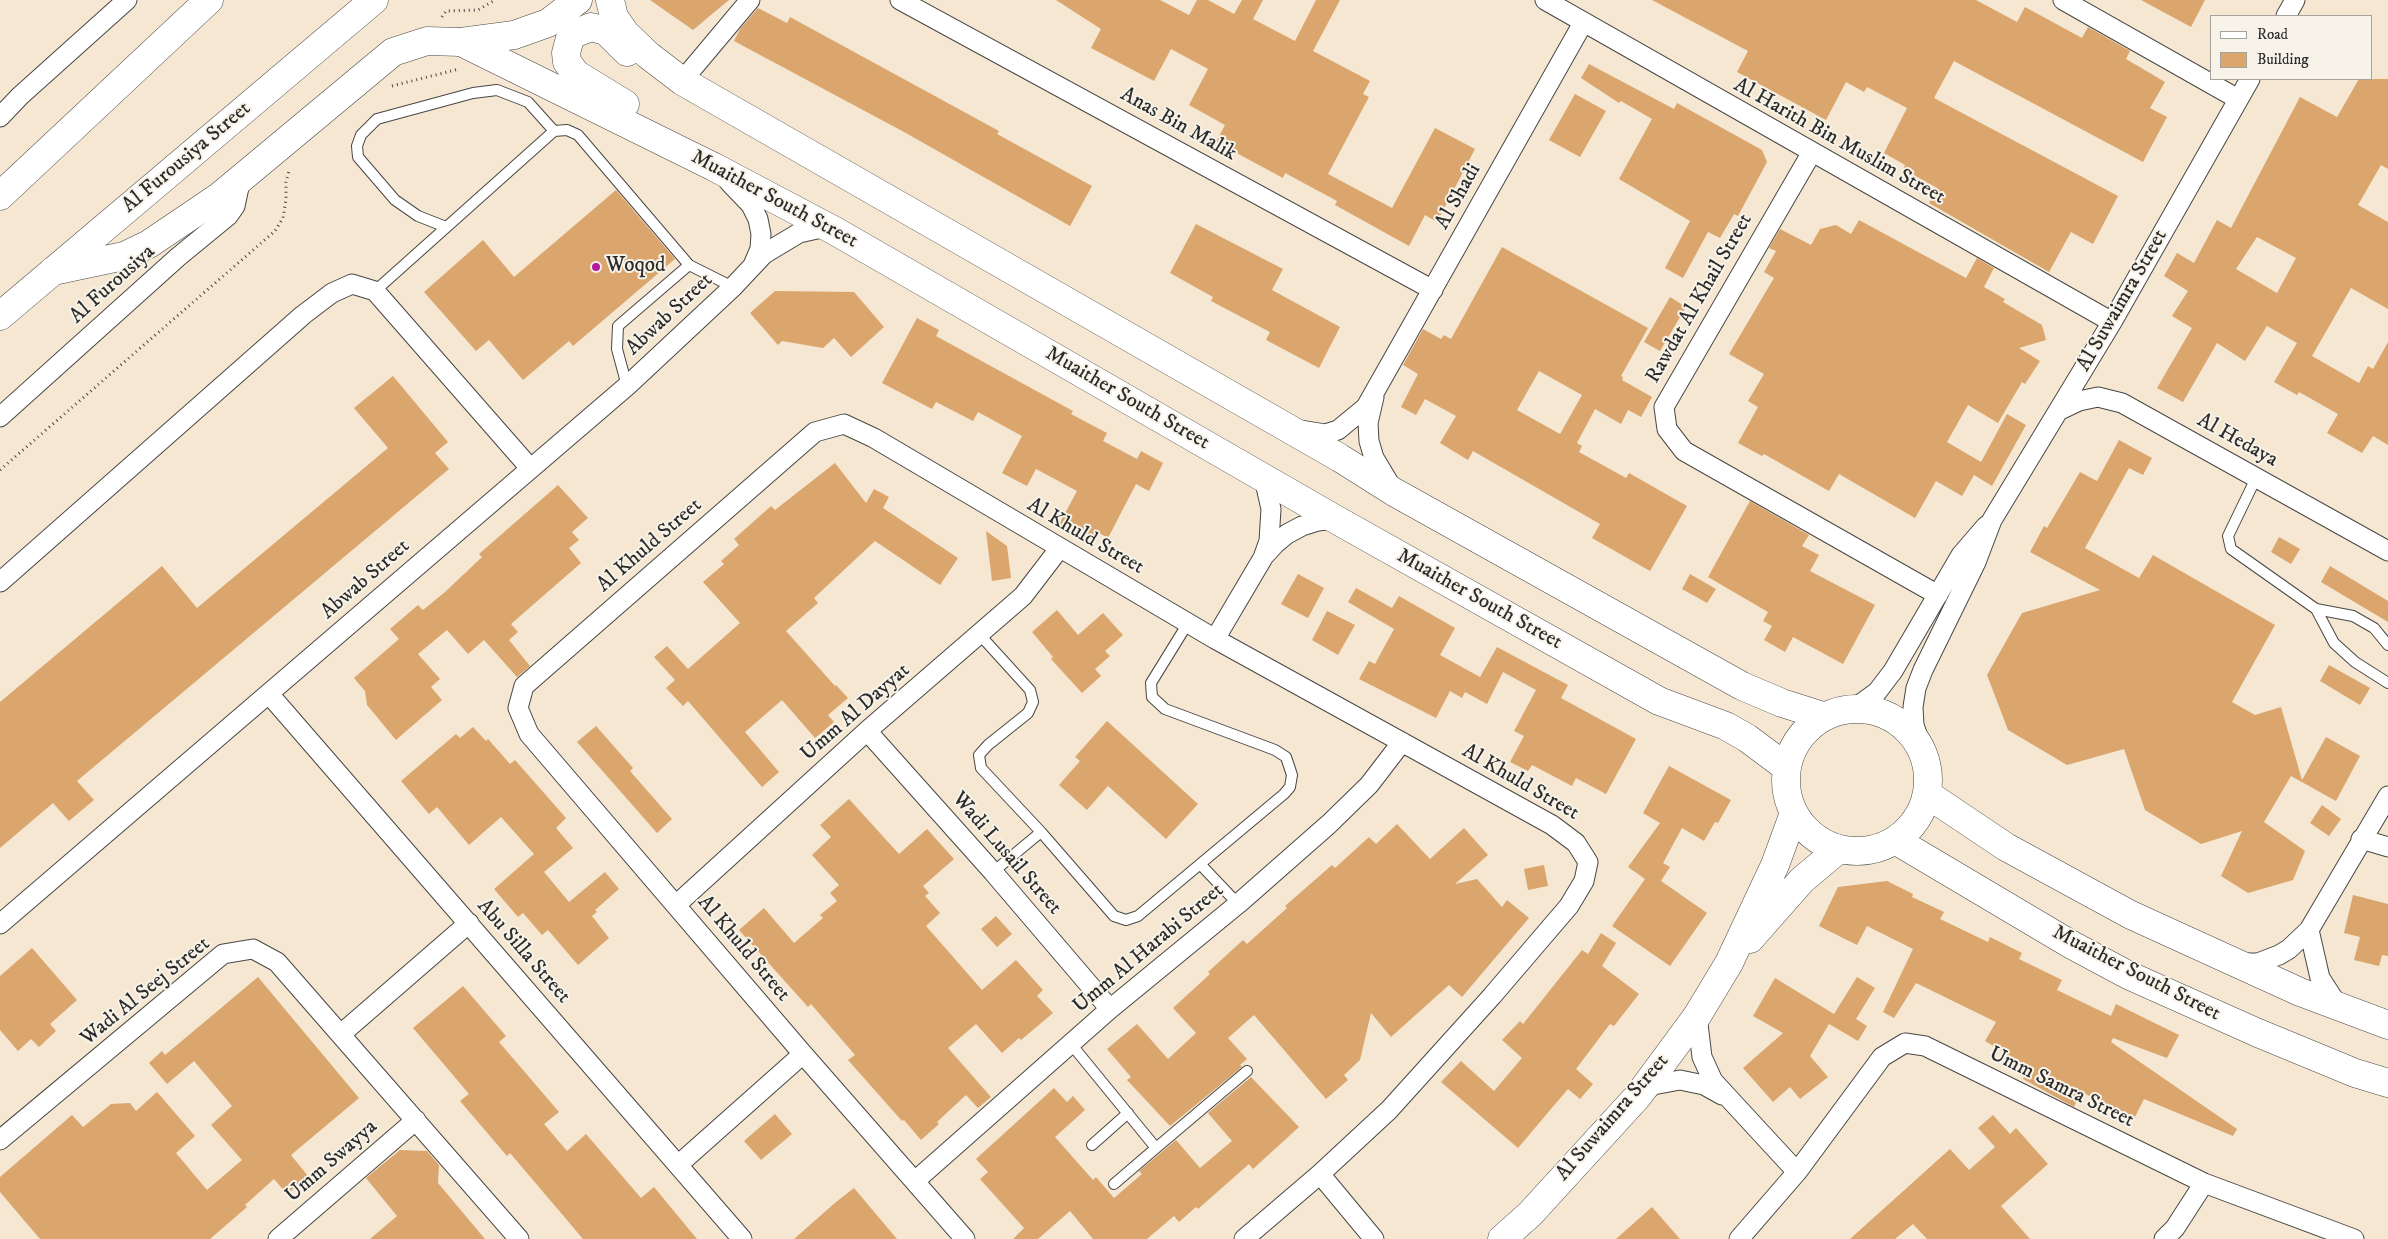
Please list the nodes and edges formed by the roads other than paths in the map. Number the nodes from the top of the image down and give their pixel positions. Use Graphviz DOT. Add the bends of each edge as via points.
graph roads {
  1 [pos="127,0"];
  2 [pos="209,0"];
  3 [pos="374,0"];
  4 [pos="578,0"];
  5 [pos="610,0"];
  6 [pos="750,0"];
  7 [pos="900,0"];
  8 [pos="1544,0"];
  9 [pos="2063,0"];
  10 [pos="2295,0"];
  11 [pos="2287,15"];
  12 [pos="1583,23"];
  13 [pos="463,54"];
  14 [pos="2249,80"];
  15 [pos="682,81"];
  16 [pos="2238,99"];
  17 [pos="0,117"];
  18 [pos="554,131"];
  19 [pos="1812,152"];
  20 [pos="714,167"];
  21 [pos="241,178"];
  22 [pos="0,196"];
  23 [pos="446,227"];
  24 [pos="826,227"];
  25 [pos="754,263"];
  26 [pos="689,266"];
  27 [pos="53,271"];
  28 [pos="733,288"];
  29 [pos="1433,290"];
  30 [pos="375,292"];
  31 [pos="0,316"];
  32 [pos="2112,322"];
  33 [pos="626,386"];
  34 [pos="1375,393"];
  35 [pos="2058,411"];
  36 [pos="0,416"];
  37 [pos="1286,428"];
  38 [pos="530,468"];
  39 [pos="1264,478"];
  40 [pos="2256,478"];
  41 [pos="1394,492"];
  42 [pos="1335,520"];
  43 [pos="1992,520"];
  44 [pos="1059,549"];
  45 [pos="2388,551"];
  46 [pos="1264,556"];
  47 [pos="0,582"];
  48 [pos="1938,595"];
  49 [pos="2316,609"];
  50 [pos="1188,623"];
  51 [pos="980,635"];
  52 [pos="1215,640"];
  53 [pos="2388,644"];
  54 [pos="2388,683"];
  55 [pos="269,694"];
  56 [pos="1855,708"];
  57 [pos="1823,716"];
  58 [pos="867,731"];
  59 [pos="1402,742"];
  60 [pos="1920,743"];
  61 [pos="1786,767"];
  62 [pos="1927,794"];
  63 [pos="2388,796"];
  64 [pos="1794,813"];
  65 [pos="1041,832"];
  66 [pos="1895,840"];
  67 [pos="2361,840"];
  68 [pos="2388,847"];
  69 [pos="1839,849"];
  70 [pos="1201,865"];
  71 [pos="993,872"];
  72 [pos="1238,904"];
  73 [pos="676,905"];
  74 [pos="469,923"];
  75 [pos="0,924"];
  76 [pos="2309,930"];
  77 [pos="1729,962"];
  78 [pos="2235,963"];
  79 [pos="2338,1006"];
  80 [pos="1110,1009"];
  81 [pos="1697,1016"];
  82 [pos="2388,1026"];
  83 [pos="341,1034"];
  84 [pos="1071,1044"];
  85 [pos="803,1054"];
  86 [pos="1247,1071"];
  87 [pos="2388,1083"];
  88 [pos="1638,1096"];
  89 [pos="1728,1099"];
  90 [pos="1128,1113"];
  91 [pos="416,1120"];
  92 [pos="0,1140"];
  93 [pos="1092,1144"];
  94 [pos="1156,1148"];
  95 [pos="678,1165"];
  96 [pos="1797,1172"];
  97 [pos="1320,1174"];
  98 [pos="915,1181"];
  99 [pos="2204,1183"];
  100 [pos="1114,1184"];
  101 [pos="278,1239"];
  102 [pos="519,1239"];
  103 [pos="742,1239"];
  104 [pos="965,1239"];
  105 [pos="1244,1239"];
  106 [pos="1374,1239"];
  107 [pos="1502,1239"];
  108 [pos="1739,1239"];
  109 [pos="2164,1239"];
  110 [pos="2354,1239"];
  1 -- 17 [label="street"];
  2 -- 22 [label="main road"];
  3 -- 27 [label="main road, Al Furousiya Street"];
  4 -- 13 [label="main road" via="563,13 531,30"];
  5 -- 15 [label="main road" via="614,17 626,34"];
  6 -- 15 [label="street"];
  7 -- 29 [label="street, Anas Bin Malik"];
  8 -- 12 [label="street, Al Harith Bin Muslim Street"];
  9 -- 16 [label="street"];
  10 -- 11 [label="street"];
  12 -- 19 [label="street, Al Harith Bin Muslim Street"];
  12 -- 29 [label="street, Al Shadi"];
  13 -- 20 [label="main road, Muaither South Street"];
  13 -- 21 [label="main road" via="416,43 388,55"];
  14 -- 16 [label="street, Al Suwaimra Street"];
  15 -- 20 [label="main road" via="642,66 612,36 599,28 591,27 576,33 567,46 567,62 576,74 660,126"];
  15 -- 37 [label="main road"];
  16 -- 32 [label="street, Al Suwaimra Street"];
  18 -- 23 [label="lane"];
  18 -- 23 [label="lane" via="528,102 497,90 377,120 361,135 358,157 395,200 418,216"];
  18 -- 26 [label="lane" via="567,130 578,135"];
  19 -- 32 [label="street, Al Harith Bin Muslim Street"];
  19 -- 48 [label="street, Rawdat Al Khail Street" via="1664,407 1668,428 1684,451"];
  20 -- 24 [label="main road, Muaither South Street"];
  20 -- 25 [label="street, Abwab Street" via="751,205 758,219 760,249"];
  21 -- 27 [label="main road" via="220,196 141,249 124,256"];
  21 -- 36 [label="street, Al Furousiya" via="234,206 224,220"];
  23 -- 30 [label="lane"];
  24 -- 25 [label="street, Abwab Street" via="787,238"];
  24 -- 39 [label="main road, Muaither South Street"];
  25 -- 28 [label="street, Abwab Street"];
  26 -- 28 [label="lane"];
  26 -- 33 [label="lane" via="618,326 617,349"];
  27 -- 31 [label="main road, Al Furousiya Street"];
  28 -- 33 [label="street, Abwab Street"];
  29 -- 34 [label="street, Al Shadi"];
  30 -- 38 [label="street"];
  30 -- 47 [label="street" via="352,284 319,301"];
  32 -- 35 [label="street, Al Suwaimra Street"];
  33 -- 38 [label="street, Abwab Street"];
  34 -- 37 [label="street, Al Shadi" via="1366,407 1338,430 1325,434"];
  34 -- 41 [label="street, Al Shadi" via="1368,423 1369,442 1374,458"];
  35 -- 40 [label="street, Al Hedaya" via="2079,401 2098,397 2122,403"];
  35 -- 43 [label="street, Al Suwaimra Street"];
  37 -- 41 [label="main road"];
  38 -- 55 [label="street, Abwab Street"];
  39 -- 42 [label="main road, Muaither South Street"];
  39 -- 46 [label="street" via="1271,509 1269,541"];
  40 -- 45 [label="street, Al Hedaya"];
  40 -- 49 [label="lane" via="2228,536 2231,549"];
  41 -- 57 [label="main road" via="1742,686"];
  42 -- 46 [label="street" via="1318,521 1287,534"];
  42 -- 61 [label="main road, Muaither South Street" via="1659,701 1726,726"];
  43 -- 48 [label="street, Al Suwaimra Street" via="1961,555"];
  43 -- 60 [label="street, Al Suwaimra Street" via="1976,562 1916,688 1914,716"];
  44 -- 50 [label="street, Al Khuld Street"];
  44 -- 51 [label="street, Umm Al Dayyat" via="1023,596"];
  44 -- 73 [label="street, Al Khuld Street" via="874,438 844,424 815,432 524,686 518,708 529,734"];
  46 -- 52 [label="street"];
  48 -- 56 [label="street, Al Suwaimra Street" via="1893,671 1876,692"];
  49 -- 53 [label="lane" via="2353,616 2374,628"];
  49 -- 54 [label="lane" via="2334,643 2355,662"];
  50 -- 52 [label="street, Al Khuld Street"];
  50 -- 70 [label="lane" via="1151,683 1152,697 1165,709 1275,750 1286,757 1292,775 1290,787 1284,794"];
  51 -- 58 [label="street, Umm Al Dayyat"];
  51 -- 65 [label="lane" via="1030,690 1033,702 1028,713 979,755 981,768"];
  52 -- 59 [label="street, Al Khuld Street"];
  55 -- 74 [label="street, Abu Silla Street"];
  55 -- 75 [label="street, Abwab Street"];
  56 -- 57 [label="main road"];
  56 -- 60 [label="main road" via="1882,713 1897,721"];
  57 -- 61 [label="main road" via="1799,738"];
  58 -- 71 [label="street, Wadi Lusail Street"];
  58 -- 73 [label="street, Umm Al Dayyat"];
  59 -- 72 [label="street, Umm Al Harabi Street" via="1369,785"];
  59 -- 97 [label="street, Al Khuld Street" via="1552,825 1576,842 1588,862 1584,881 1569,906 1486,1003 1389,1110"];
  60 -- 62 [label="main road" via="1928,769"];
  61 -- 64 [label="main road" via="1786,792"];
  62 -- 66 [label="main road" via="1919,816"];
  62 -- 78 [label="main road" via="2051,873 2131,915"];
  63 -- 67 [label="street"];
  64 -- 69 [label="main road" via="1809,833"];
  64 -- 77 [label="main road, Al Suwaimra Street" via="1775,865"];
  65 -- 70 [label="lane" via="1114,916 1126,920 1138,916"];
  65 -- 71 [label="lane"];
  66 -- 69 [label="main road" via="1867,851"];
  66 -- 87 [label="main road, Muaither South Street" via="2072,945 2128,974 2258,1033 2355,1073"];
  67 -- 68 [label="street"];
  67 -- 76 [label="street"];
  69 -- 77 [label="main road, Al Suwaimra Street" via="1802,880"];
  70 -- 72 [label="lane"];
  71 -- 80 [label="street, Wadi Lusail Street"];
  72 -- 80 [label="street, Umm Al Harabi Street"];
  73 -- 85 [label="street, Al Khuld Street"];
  74 -- 83 [label="street"];
  74 -- 95 [label="street, Abu Silla Street"];
  76 -- 78 [label="street" via="2279,955 2258,963"];
  76 -- 79 [label="street" via="2320,978"];
  77 -- 81 [label="main road, Al Suwaimra Street"];
  78 -- 79 [label="main road"];
  79 -- 82 [label="main road"];
  80 -- 84 [label="street, Umm Al Harabi Street"];
  81 -- 88 [label="main road, Al Suwaimra Street"];
  81 -- 89 [label="street" via="1702,1057 1713,1080"];
  83 -- 91 [label="street, Wadi Al Seej Street"];
  83 -- 92 [label="street, Wadi Al Seej Street" via="277,962 253,949 223,954"];
  84 -- 90 [label="lane"];
  84 -- 98 [label="street, Umm Al Harabi Street"];
  85 -- 95 [label="street"];
  85 -- 98 [label="street, Al Khuld Street"];
  86 -- 94 [label="lane"];
  88 -- 89 [label="street" via="1653,1085 1680,1080 1704,1085"];
  88 -- 107 [label="main road, Al Suwaimra Street" via="1530,1214"];
  89 -- 96 [label="street"];
  90 -- 93 [label="lane"];
  90 -- 94 [label="lane"];
  91 -- 101 [label="street, Umm Swayya"];
  91 -- 102 [label="street, Wadi Al Seej Street"];
  94 -- 100 [label="lane"];
  95 -- 103 [label="street, Abu Silla Street"];
  96 -- 99 [label="street, Umm Samra Street" via="1882,1057 1905,1043 1925,1046"];
  96 -- 108 [label="street, Umm Samra Street"];
  97 -- 105 [label="street, Al Khuld Street"];
  97 -- 106 [label="street"];
  98 -- 104 [label="street, Al Khuld Street"];
  99 -- 109 [label="street" via="2175,1228"];
  99 -- 110 [label="street, Umm Samra Street"];
}
